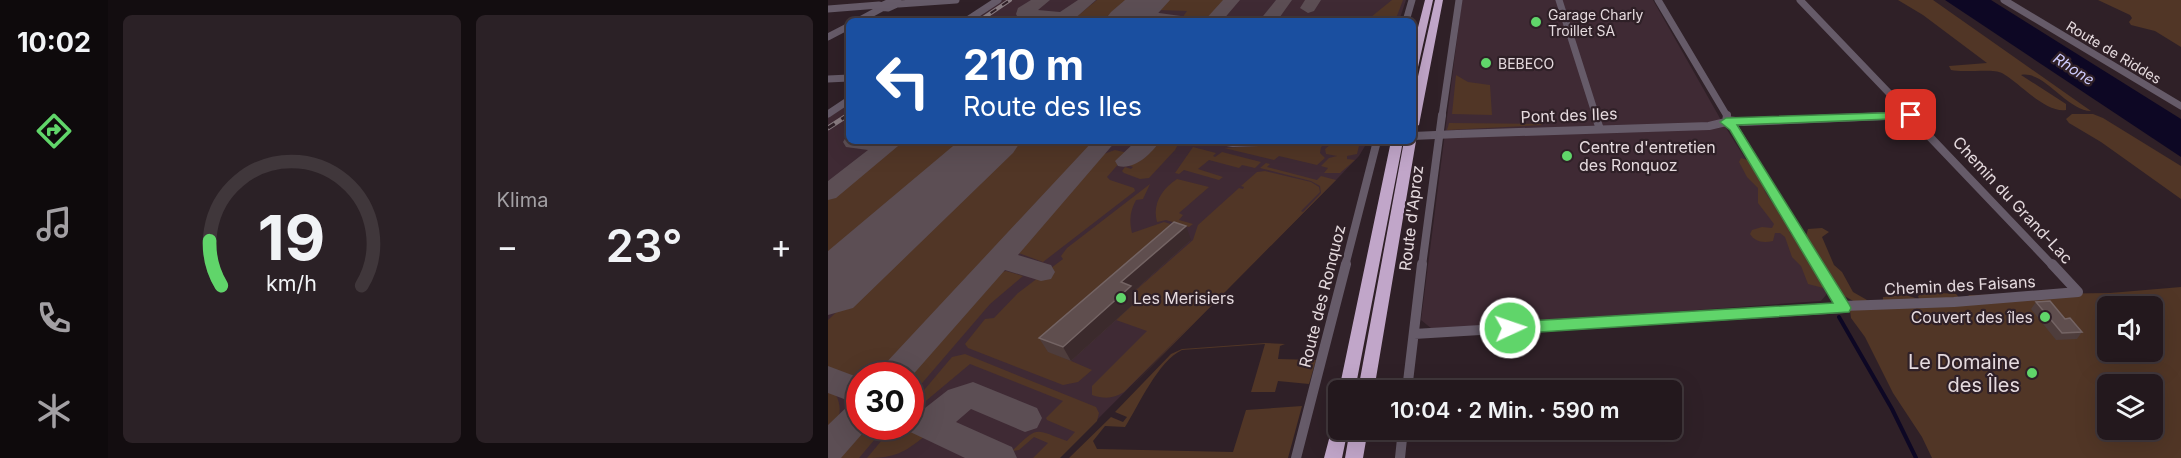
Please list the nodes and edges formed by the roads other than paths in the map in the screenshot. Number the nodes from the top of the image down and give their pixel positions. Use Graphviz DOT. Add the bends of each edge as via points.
graph roads {
  1 [pos="956,0"];
  2 [pos="998,0"];
  3 [pos="1412,0"];
  4 [pos="1429,0"];
  5 [pos="1439,0"];
  6 [pos="1459,0"];
  7 [pos="1464,0"];
  8 [pos="1559,0"];
  9 [pos="1658,0"];
  10 [pos="1800,0"];
  11 [pos="2004,0"];
  12 [pos="895,2"];
  13 [pos="880,7"];
  14 [pos="828,9"];
  15 [pos="863,18"];
  16 [pos="971,18"];
  17 [pos="1407,18"];
  18 [pos="846,28"];
  19 [pos="828,37"];
  20 [pos="1416,54"];
  21 [pos="846,78"];
  22 [pos="828,79"];
  23 [pos="846,102"];
  24 [pos="2181,106"];
  25 [pos="1416,111"];
  26 [pos="828,114"];
  27 [pos="1911,115"];
  28 [pos="1727,121"];
  29 [pos="1600,129"];
  30 [pos="1416,136"];
  31 [pos="1376,144"];
  32 [pos="1396,144"];
  33 [pos="1409,144"];
  34 [pos="2078,292"];
  35 [pos="1843,307"];
  36 [pos="1414,334"];
  37 [pos="1349,380"];
  38 [pos="1368,380"];
  39 [pos="1408,380"];
  40 [pos="1337,440"];
  41 [pos="1357,440"];
  42 [pos="1402,440"];
  43 [pos="1296,458"];
  44 [pos="1333,458"];
  45 [pos="1354,458"];
  46 [pos="1400,458"];
  1 -- 12 [label="street"];
  2 -- 16 [label="street"];
  3 -- 17 [label="street"];
  4 -- 20 [label="highway"];
  5 -- 25 [label="highway"];
  6 -- 7 [label="street"];
  6 -- 36 [label="street, Route d'Aproz"];
  8 -- 29 [label="street"];
  9 -- 28 [label="street" via="1727,114"];
  10 -- 27 [label="street, Chemin du Grand-Lac"];
  11 -- 24 [label="street, Route de Riddes"];
  12 -- 13 [label="street"];
  13 -- 14 [label="street"];
  13 -- 15 [label="street"];
  18 -- 19 [label="street"];
  21 -- 22 [label="street"];
  23 -- 26 [label="street"];
  27 -- 28 [label="street, Pont des Iles"];
  27 -- 34 [label="street, Chemin du Grand-Lac"];
  28 -- 29 [label="street, Pont des Iles" via="1709,126"];
  28 -- 35 [label="street" via="1735,128"];
  29 -- 30 [label="street, Pont des Iles, bridge"];
  31 -- 43 [label="street, Route des Ronquoz"];
  32 -- 37 [label="highway"];
  33 -- 38 [label="highway"];
  34 -- 35 [label="street, Chemin des Faisans"];
  35 -- 36 [label="street"];
  36 -- 39 [label="street, Route d'Aproz"];
  40 -- 44 [label="highway"];
  41 -- 45 [label="highway"];
  42 -- 46 [label="street"];
}
